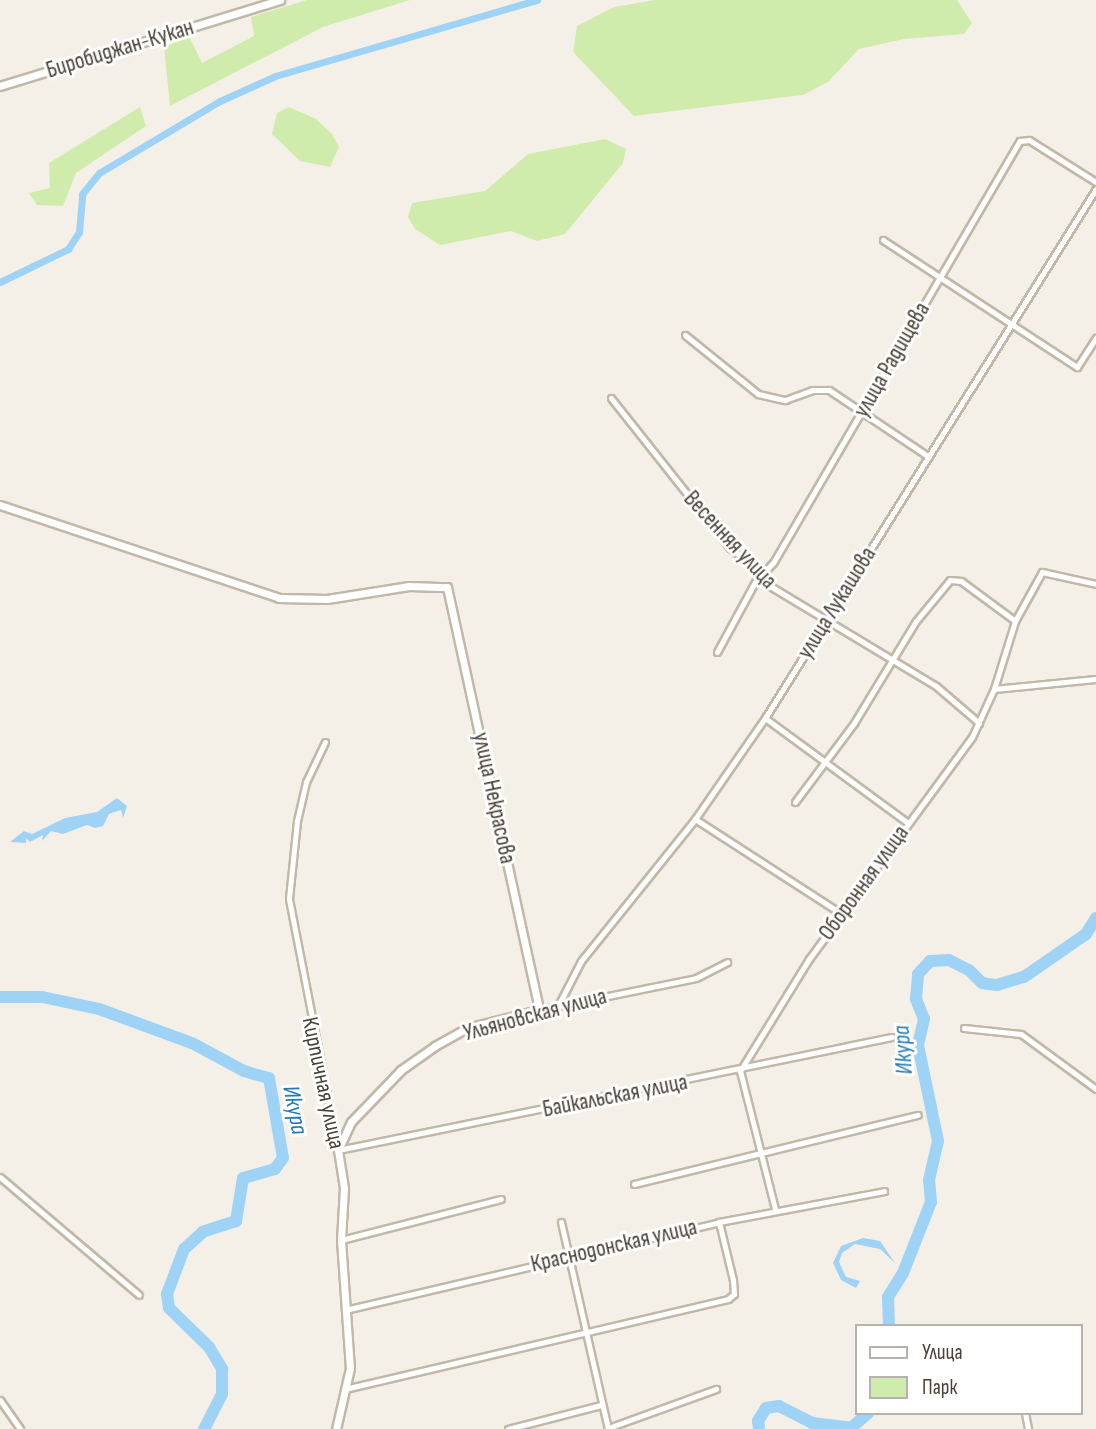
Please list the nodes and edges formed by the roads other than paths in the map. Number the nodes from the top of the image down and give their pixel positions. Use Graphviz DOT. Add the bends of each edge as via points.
graph roads {
  1 [pos="280,0"];
  2 [pos="0,86"];
  3 [pos="1096,182"];
  4 [pos="1096,189"];
  5 [pos="883,240"];
  6 [pos="941,277"];
  7 [pos="1013,324"];
  8 [pos="685,335"];
  9 [pos="1096,338"];
  10 [pos="611,398"];
  11 [pos="862,411"];
  12 [pos="929,457"];
  13 [pos="0,505"];
  14 [pos="764,576"];
  15 [pos="1096,584"];
  16 [pos="1014,621"];
  17 [pos="826,622"];
  18 [pos="717,652"];
  19 [pos="894,660"];
  20 [pos="1096,679"];
  21 [pos="994,689"];
  22 [pos="765,718"];
  23 [pos="979,723"];
  24 [pos="325,742"];
  25 [pos="824,761"];
  26 [pos="795,802"];
  27 [pos="695,819"];
  28 [pos="908,823"];
  29 [pos="842,914"];
  30 [pos="727,961"];
  31 [pos="559,1004"];
  32 [pos="539,1010"];
  33 [pos="964,1028"];
  34 [pos="892,1038"];
  35 [pos="740,1071"];
  36 [pos="1096,1089"];
  37 [pos="918,1115"];
  38 [pos="338,1150"];
  39 [pos="761,1153"];
  40 [pos="0,1177"];
  41 [pos="634,1184"];
  42 [pos="884,1191"];
  43 [pos="502,1199"];
  44 [pos="775,1209"];
  45 [pos="561,1222"];
  46 [pos="719,1222"];
  47 [pos="341,1240"];
  48 [pos="567,1257"];
  49 [pos="139,1295"];
  50 [pos="345,1310"];
  51 [pos="587,1333"];
  52 [pos="349,1388"];
  53 [pos="716,1389"];
  54 [pos="0,1400"];
  55 [pos="601,1405"];
  56 [pos="608,1428"];
  57 [pos="20,1429"];
  58 [pos="336,1429"];
  59 [pos="508,1429"];
  1 -- 2 [label="street, Биробиджан-Кукан"];
  3 -- 6 [label="street, улица Радищева" via="1029,140 1020,141"];
  4 -- 7 [label="street, улица Лукашова"];
  5 -- 6 [label="street"];
  6 -- 7 [label="street"];
  6 -- 11 [label="street, улица Радищева"];
  7 -- 9 [label="street" via="1077,368"];
  7 -- 12 [label="street, улица Лукашова"];
  8 -- 11 [label="street" via="768,399 785,400 822,389"];
  10 -- 14 [label="street, Весенняя улица" via="730,548"];
  11 -- 12 [label="street"];
  11 -- 14 [label="street, улица Радищева"];
  12 -- 17 [label="street, улица Лукашова"];
  13 -- 32 [label="street, улица Некрасова" via="279,598 327,599 409,586 447,587"];
  14 -- 17 [label="street, Весенняя улица" via="779,593"];
  14 -- 18 [label="street, улица Радищева" via="755,582"];
  15 -- 16 [label="street, Оборонная улица" via="1046,570"];
  16 -- 19 [label="street" via="955,578 916,621"];
  16 -- 21 [label="street, Оборонная улица"];
  17 -- 19 [label="street, Весенняя улица"];
  17 -- 22 [label="street, улица Лукашова"];
  19 -- 23 [label="street, Весенняя улица" via="936,686"];
  19 -- 25 [label="street"];
  20 -- 21 [label="street"];
  21 -- 23 [label="street, Оборонная улица"];
  22 -- 25 [label="street"];
  22 -- 27 [label="street, улица Лукашова"];
  23 -- 28 [label="street, Оборонная улица"];
  24 -- 38 [label="street, Кирпичная улица" via="306,782 289,899"];
  25 -- 26 [label="street"];
  25 -- 28 [label="street"];
  27 -- 29 [label="street"];
  27 -- 31 [label="street, улица Лукашова" via="581,961"];
  28 -- 29 [label="street, Оборонная улица"];
  29 -- 35 [label="street, Оборонная улица"];
  30 -- 31 [label="street, Ульяновская улица" via="696,978"];
  31 -- 32 [label="street, Ульяновская улица"];
  32 -- 38 [label="street, Ульяновская улица" via="467,1028 435,1046 401,1070 351,1122"];
  33 -- 36 [label="street" via="1021,1034"];
  34 -- 35 [label="street, Байкальская улица"];
  35 -- 38 [label="street, Байкальская улица"];
  35 -- 39 [label="street"];
  37 -- 39 [label="street"];
  38 -- 47 [label="street, Кирпичная улица" via="344,1188"];
  39 -- 41 [label="street"];
  39 -- 44 [label="street"];
  40 -- 49 [label="street"];
  42 -- 44 [label="street, Краснодонская улица"];
  43 -- 47 [label="street"];
  44 -- 46 [label="street, Краснодонская улица"];
  45 -- 48 [label="street"];
  46 -- 48 [label="street, Краснодонская улица"];
  46 -- 51 [label="street" via="734,1294"];
  47 -- 50 [label="street, Кирпичная улица"];
  48 -- 50 [label="street, Краснодонская улица"];
  48 -- 51 [label="street"];
  50 -- 52 [label="street, Кирпичная улица"];
  51 -- 52 [label="street"];
  51 -- 55 [label="street"];
  52 -- 58 [label="street, Кирпичная улица"];
  53 -- 56 [label="street"];
  54 -- 57 [label="street"];
  55 -- 56 [label="street"];
  55 -- 59 [label="street"];
}
